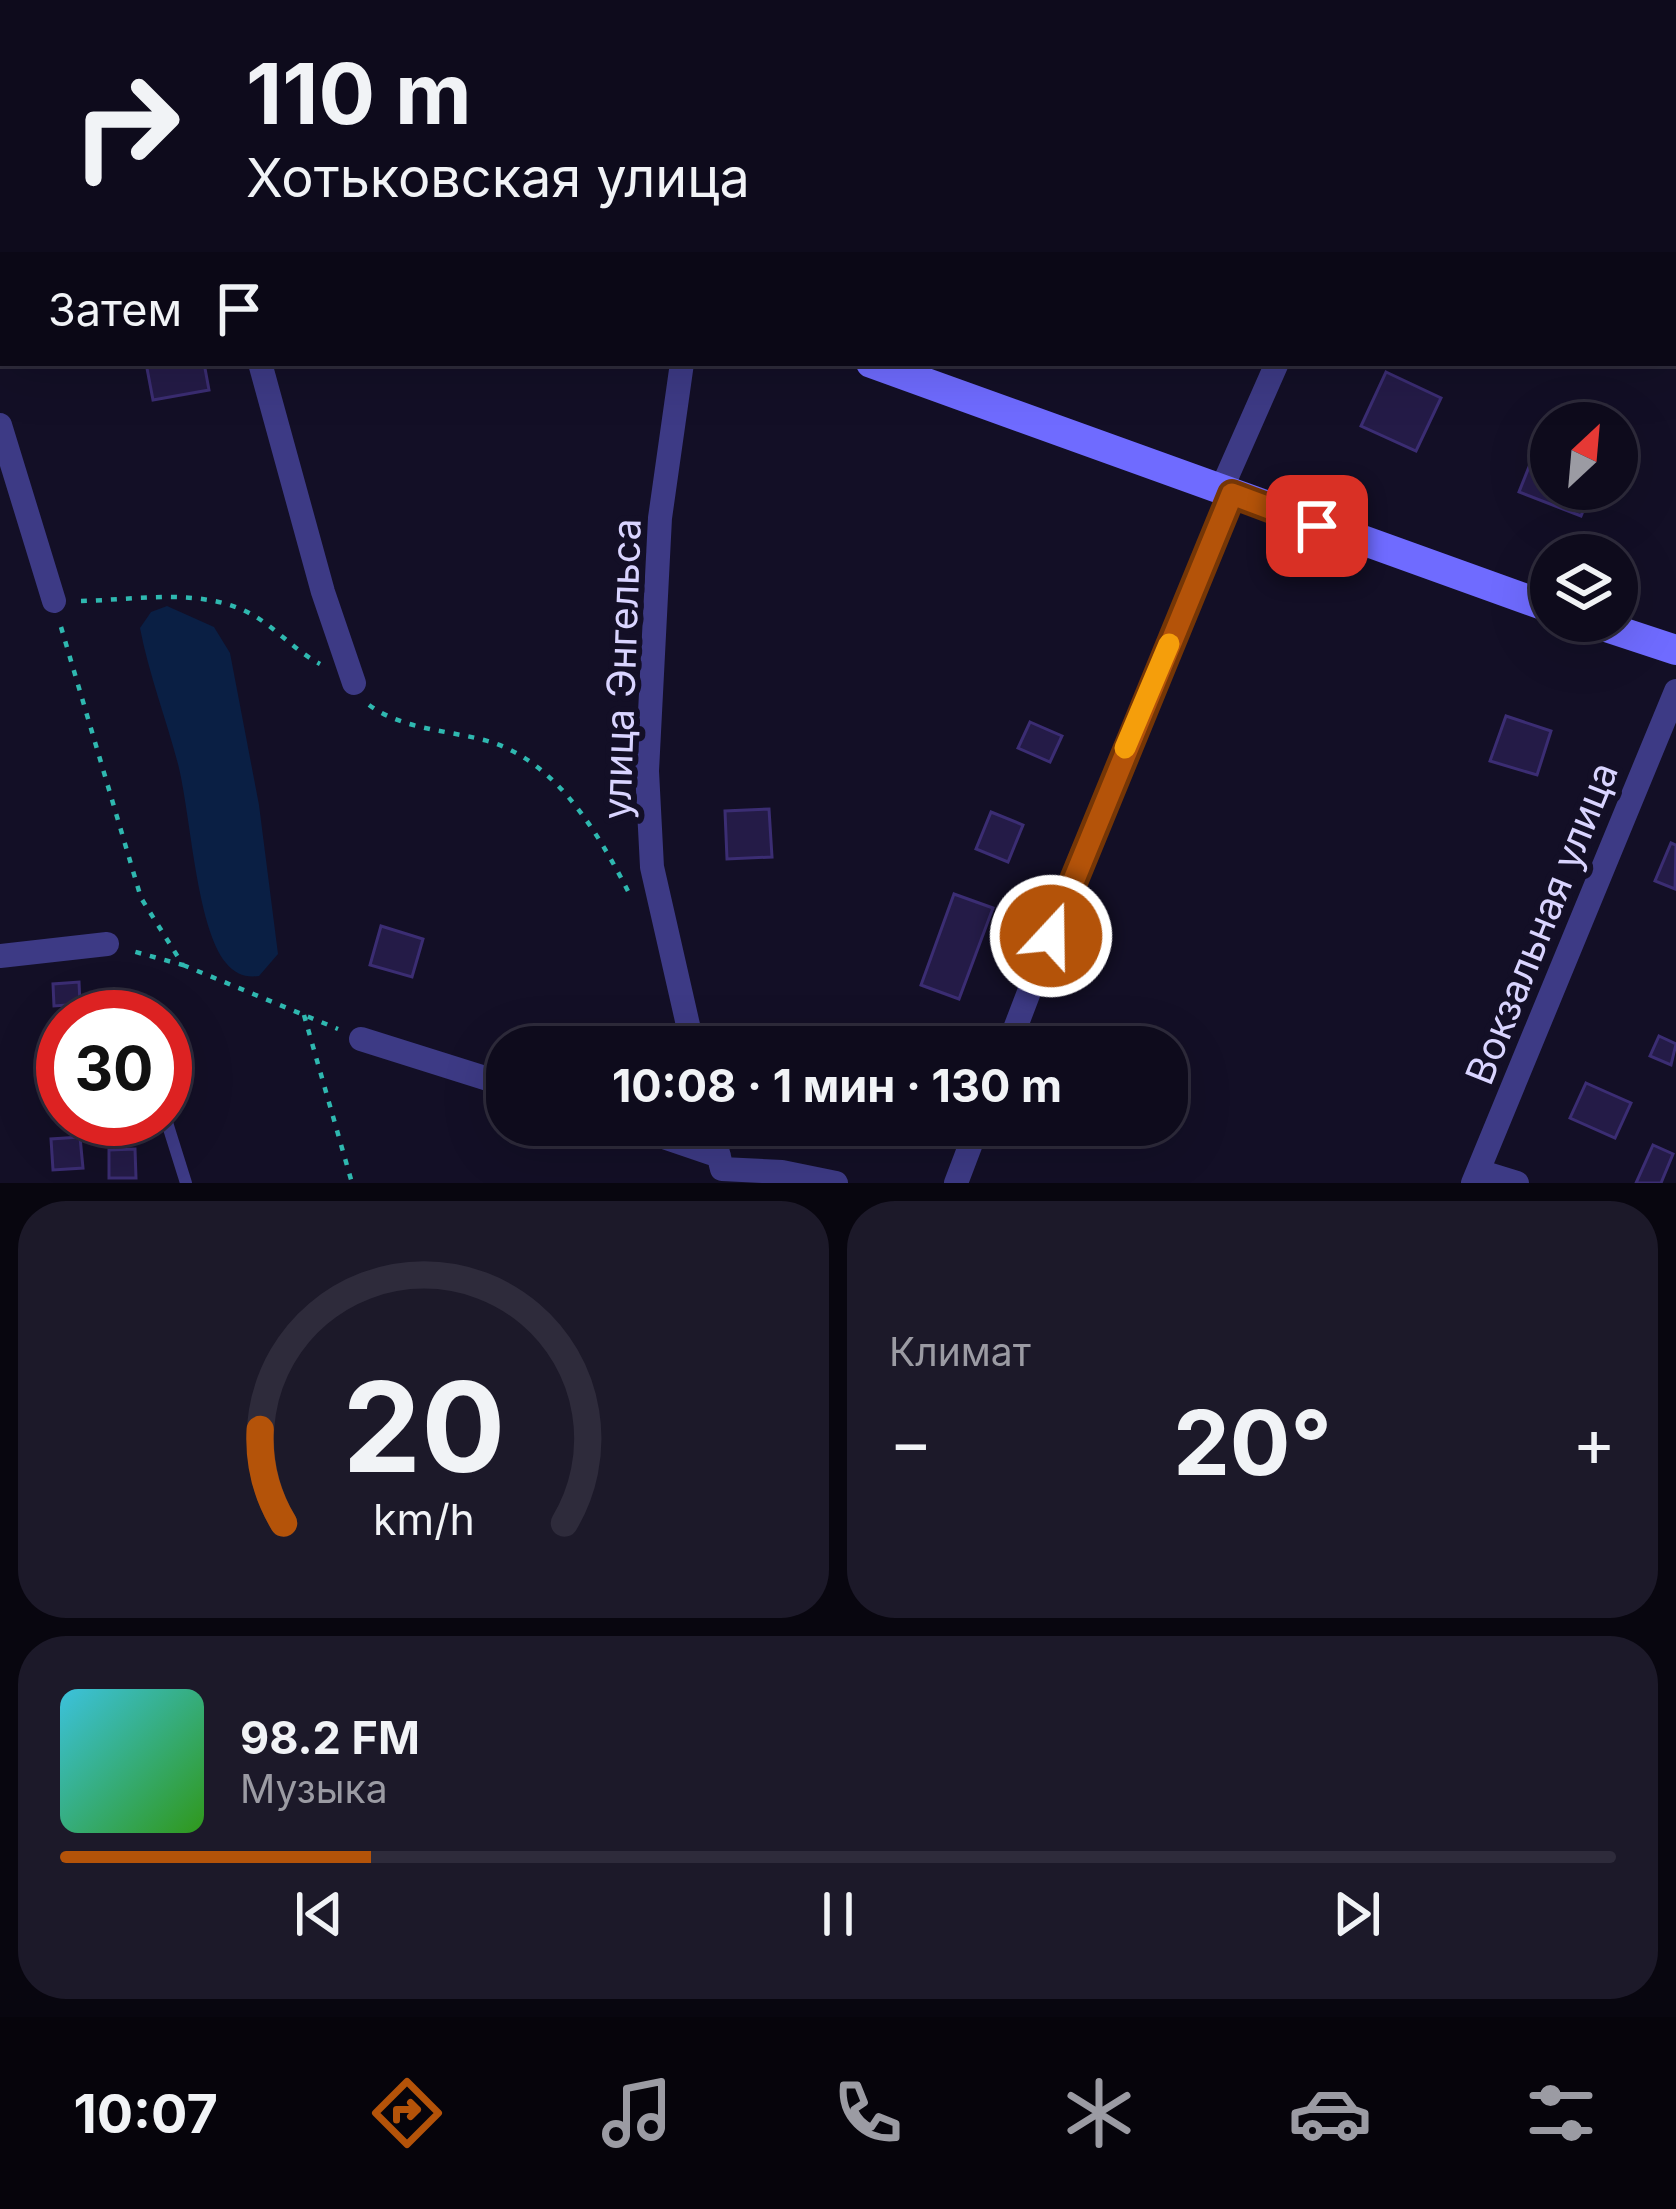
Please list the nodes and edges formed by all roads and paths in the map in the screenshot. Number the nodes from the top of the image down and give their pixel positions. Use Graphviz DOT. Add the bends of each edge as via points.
graph roads {
  1 [pos="261,366"];
  2 [pos="682,366"];
  3 [pos="879,366"];
  4 [pos="1275,366"];
  5 [pos="0,425"];
  6 [pos="1226,492"];
  7 [pos="1530,601"];
  8 [pos="54,602"];
  9 [pos="1638,637"];
  10 [pos="1676,650"];
  11 [pos="354,683"];
  12 [pos="1676,692"];
  13 [pos="628,890"];
  14 [pos="107,944"];
  15 [pos="0,956"];
  16 [pos="182,965"];
  17 [pos="303,1015"];
  18 [pos="688,1026"];
  19 [pos="1016,1026"];
  20 [pos="361,1039"];
  21 [pos="486,1078"];
  22 [pos="174,1146"];
  23 [pos="672,1146"];
  24 [pos="970,1146"];
  25 [pos="722,1170"];
  26 [pos="1476,1177"];
  27 [pos="186,1183"];
  28 [pos="352,1183"];
  29 [pos="836,1183"];
  30 [pos="956,1183"];
  31 [pos="1517,1183"];
  1 -- 11 [label="street"];
  2 -- 18 [label="street, улица Энгельса" via="660,518 647,771 652,867"];
  3 -- 6 [label="main road"];
  4 -- 6 [label="street"];
  5 -- 8 [label="street"];
  6 -- 7 [label="main road"];
  6 -- 19 [label="street"];
  8 -- 11 [label="path" via="211,599 253,614 293,650"];
  8 -- 16 [label="path" via="141,898"];
  9 -- 10 [label="main road"];
  11 -- 13 [label="path" via="371,707 404,723 490,741 524,757 597,834"];
  12 -- 26 [label="street, Вокзальная улица"];
  14 -- 15 [label="street"];
  14 -- 16 [label="path"];
  16 -- 17 [label="path"];
  17 -- 20 [label="path"];
  17 -- 28 [label="path"];
  20 -- 21 [label="street"];
  22 -- 27 [label="lane"];
  23 -- 25 [label="street"];
  24 -- 30 [label="street"];
  25 -- 29 [label="street"];
  26 -- 31 [label="street"];
}
